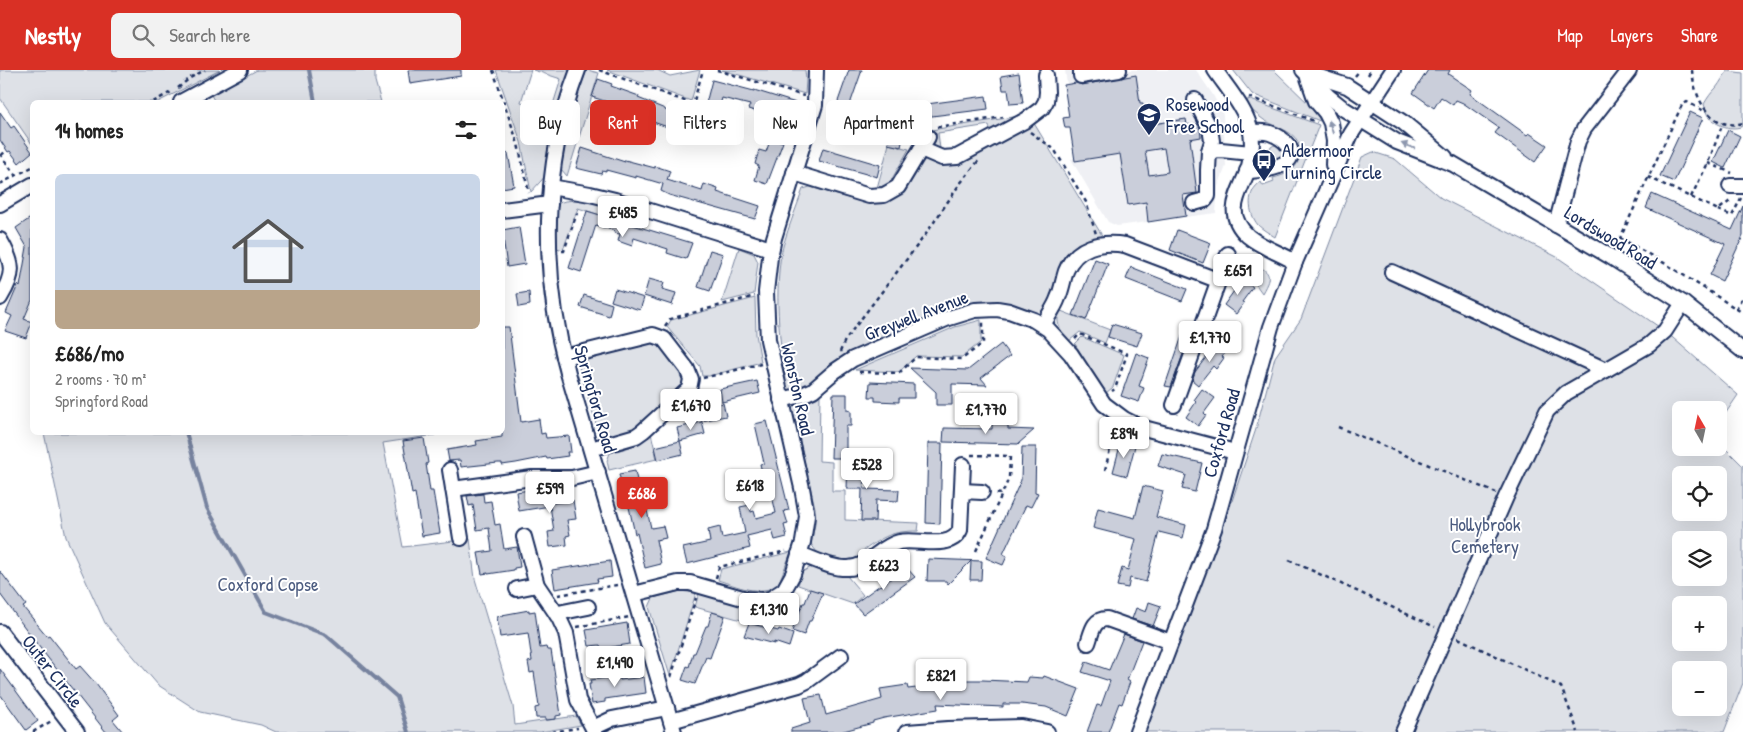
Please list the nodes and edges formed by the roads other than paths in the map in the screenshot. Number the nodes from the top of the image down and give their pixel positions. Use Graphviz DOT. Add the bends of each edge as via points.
graph roads {
  1 [pos="240,70"];
  2 [pos="578,70"];
  3 [pos="816,70"];
  4 [pos="1081,70"];
  5 [pos="1119,70"];
  6 [pos="1215,70"];
  7 [pos="1393,70"];
  8 [pos="1305,71"];
  9 [pos="1629,71"];
  10 [pos="1046,75"];
  11 [pos="185,100"];
  12 [pos="1195,100"];
  13 [pos="1372,102"];
  14 [pos="1360,119"];
  15 [pos="1251,132"];
  16 [pos="1209,151"];
  17 [pos="1251,153"];
  18 [pos="1453,164"];
  19 [pos="1247,171"];
  20 [pos="794,173"];
  21 [pos="1333,175"];
  22 [pos="30,186"];
  23 [pos="551,187"];
  24 [pos="1194,203"];
  25 [pos="0,204"];
  26 [pos="550,204"];
  27 [pos="505,210"];
  28 [pos="1556,225"];
  29 [pos="0,240"];
  30 [pos="771,249"];
  31 [pos="1228,254"];
  32 [pos="1295,262"];
  33 [pos="1392,272"];
  34 [pos="1217,280"];
  35 [pos="0,298"];
  36 [pos="1684,303"];
  37 [pos="1043,325"];
  38 [pos="1743,351"];
  39 [pos="564,357"];
  40 [pos="1606,370"];
  41 [pos="781,400"];
  42 [pos="1174,405"];
  43 [pos="591,449"];
  44 [pos="1235,452"];
  45 [pos="963,465"];
  46 [pos="450,470"];
  47 [pos="598,472"];
  48 [pos="453,489"];
  49 [pos="962,491"];
  50 [pos="982,492"];
  51 [pos="524,537"];
  52 [pos="461,538"];
  53 [pos="800,551"];
  54 [pos="537,585"];
  55 [pos="632,588"];
  56 [pos="517,589"];
  57 [pos="588,608"];
  58 [pos="557,615"];
  59 [pos="0,632"];
  60 [pos="1171,642"];
  61 [pos="1088,643"];
  62 [pos="841,656"];
  63 [pos="671,720"];
  64 [pos="593,729"];
  65 [pos="990,730"];
  66 [pos="77,732"];
  67 [pos="907,732"];
  68 [pos="1047,732"];
  69 [pos="1137,732"];
  70 [pos="1404,732"];
  1 -- 11 [label="street"];
  2 -- 23 [label="street, Springford Road" via="561,124"];
  3 -- 20 [label="street, Wonston Road" via="812,118"];
  4 -- 5 [label="street" via="1082,76"];
  6 -- 15 [label="street" via="1241,109"];
  7 -- 13 [label="street, Coxford Road"];
  8 -- 13 [label="street, Lordswood Road" via="1342,83"];
  8 -- 14 [label="street, Lordswood Road" via="1329,97"];
  21 -- 8 [label="street, one-way" via="1334,131 1326,113 1316,102"];
  9 -- 28 [label="street" via="1578,141"];
  10 -- 20 [label="street" via="1046,101 1026,120 957,157 942,158 924,143 898,187 884,195 869,196"];
  12 -- 16 [label="street" via="1210,128 1212,141"];
  13 -- 14 [label="street, Coxford Road"];
  13 -- 18 [label="street, Lordswood Road" via="1404,123"];
  18 -- 14 [label="street, Lordswood Road, one-way" via="1396,142"];
  14 -- 21 [label="street, Coxford Road"];
  15 -- 17 [label="street"];
  15 -- 19 [label="street" via="1271,134 1283,140 1291,153 1285,163 1276,167"];
  16 -- 17 [label="street"];
  16 -- 24 [label="street" via="1208,196"];
  17 -- 19 [label="street"];
  18 -- 28 [label="street, Lordswood Road"];
  19 -- 32 [label="street" via="1238,189 1234,208 1240,226 1255,241"];
  20 -- 30 [label="street, Wonston Road"];
  21 -- 32 [label="street, Coxford Road"];
  22 -- 25 [label="street"];
  23 -- 26 [label="street, Springford Road"];
  23 -- 30 [label="street" via="615,200"];
  26 -- 27 [label="street"];
  26 -- 39 [label="street, Springford Road" via="553,304"];
  28 -- 36 [label="street, Lordswood Road"];
  29 -- 35 [label="street" via="12,262 11,274"];
  30 -- 41 [label="street, Wonston Road" via="766,292 768,340"];
  31 -- 34 [label="street"];
  32 -- 44 [label="street, Coxford Road" via="1271,327"];
  33 -- 40 [label="street"];
  34 -- 37 [label="street" via="1132,247 1098,244 1080,253 1069,265 1058,298"];
  34 -- 42 [label="street"];
  36 -- 38 [label="street, Lordswood Road"];
  36 -- 40 [label="street" via="1665,330 1649,345"];
  37 -- 41 [label="street, Greywell Avenue" via="1009,311 983,309 946,320 854,359 813,390"];
  37 -- 44 [label="street, Greywell Avenue" via="1066,348 1101,400 1119,416 1140,427"];
  39 -- 43 [label="street, Springford Road"];
  39 -- 43 [label="street" via="653,334 664,339 690,374 691,384 685,394 643,431 629,439"];
  40 -- 70 [label="street" via="1566,393 1547,411"];
  41 -- 53 [label="street, Wonston Road" via="805,501 806,529"];
  43 -- 47 [label="street, Springford Road"];
  44 -- 60 [label="street, Coxford Road" via="1214,529"];
  45 -- 49 [label="street"];
  46 -- 48 [label="street"];
  47 -- 48 [label="street" via="572,478 532,478"];
  47 -- 55 [label="street, Springford Road"];
  48 -- 52 [label="street"];
  49 -- 50 [label="street"];
  49 -- 53 [label="street" via="960,530 948,541 900,542 854,568 839,568"];
  51 -- 54 [label="street"];
  53 -- 55 [label="street, Wonston Road" via="788,585 770,599 746,599 706,587 678,583"];
  54 -- 56 [label="street"];
  54 -- 58 [label="street"];
  55 -- 63 [label="street, Springford Road"];
  57 -- 58 [label="street"];
  58 -- 64 [label="street" via="568,640 577,695"];
  59 -- 66 [label="street, Outer Circle"];
  60 -- 61 [label="street" via="1100,619 1095,622"];
  60 -- 69 [label="street, Coxford Road"];
  62 -- 63 [label="street" via="799,685"];
  63 -- 64 [label="street" via="612,719"];
  65 -- 67 [label="street"];
  65 -- 68 [label="street" via="1022,726"];
}
